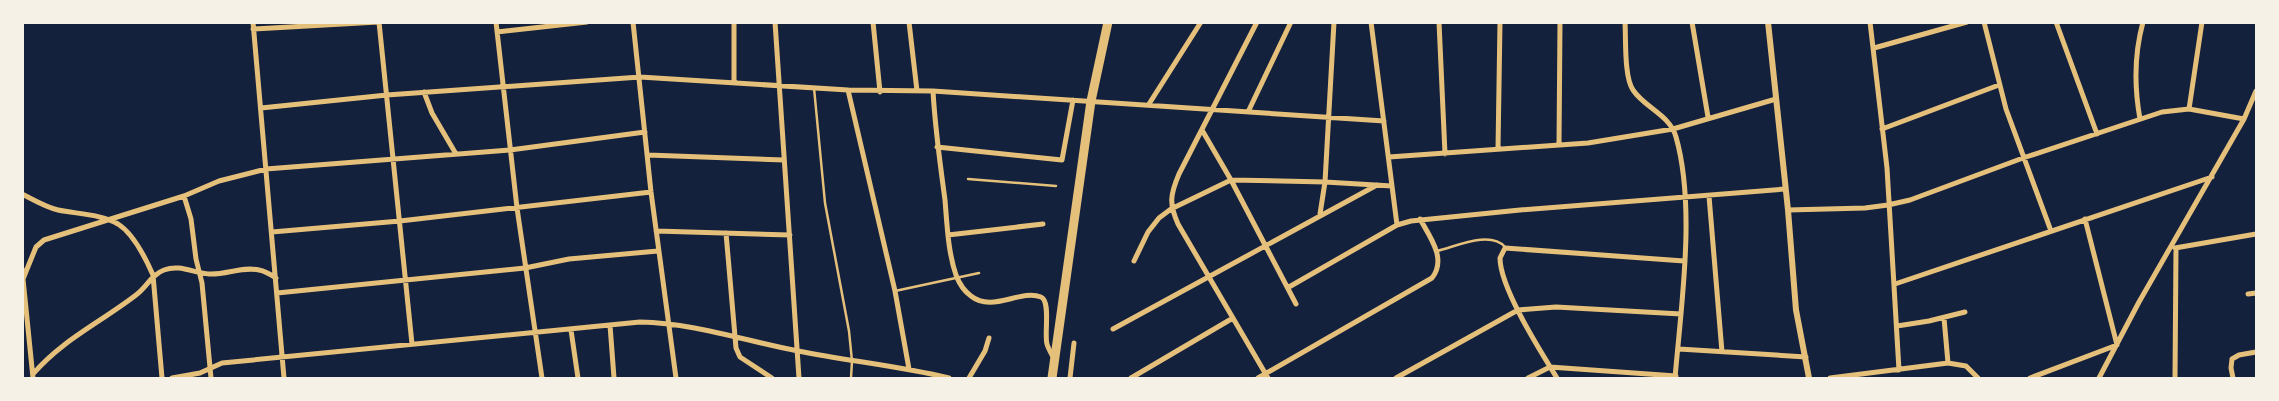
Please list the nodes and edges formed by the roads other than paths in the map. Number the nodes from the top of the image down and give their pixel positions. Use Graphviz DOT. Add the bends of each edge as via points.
graph roads {
  1 [pos="252,22"];
  2 [pos="378,22"];
  3 [pos="496,22"];
  4 [pos="587,22"];
  5 [pos="633,22"];
  6 [pos="734,22"];
  7 [pos="775,22"];
  8 [pos="873,22"];
  9 [pos="909,22"];
  10 [pos="1108,22"];
  11 [pos="1201,22"];
  12 [pos="1258,22"];
  13 [pos="1291,22"];
  14 [pos="1334,22"];
  15 [pos="1371,22"];
  16 [pos="1439,22"];
  17 [pos="1500,22"];
  18 [pos="1560,22"];
  19 [pos="1625,22"];
  20 [pos="1692,22"];
  21 [pos="1768,22"];
  22 [pos="1870,22"];
  23 [pos="1967,22"];
  24 [pos="1984,22"];
  25 [pos="2056,22"];
  26 [pos="2143,22"];
  27 [pos="2202,22"];
  28 [pos="253,29"];
  29 [pos="497,32"];
  30 [pos="1874,48"];
  31 [pos="640,77"];
  32 [pos="734,83"];
  33 [pos="2000,85"];
  34 [pos="779,86"];
  35 [pos="504,88"];
  36 [pos="814,88"];
  37 [pos="848,90"];
  38 [pos="917,91"];
  39 [pos="933,91"];
  40 [pos="2256,91"];
  41 [pos="424,92"];
  42 [pos="880,92"];
  43 [pos="387,95"];
  44 [pos="1776,99"];
  45 [pos="1073,100"];
  46 [pos="1091,101"];
  47 [pos="1149,104"];
  48 [pos="261,108"];
  49 [pos="1211,108"];
  50 [pos="2189,109"];
  51 [pos="1248,112"];
  52 [pos="1327,117"];
  53 [pos="1708,118"];
  54 [pos="2140,119"];
  55 [pos="2244,119"];
  56 [pos="1384,121"];
  57 [pos="1673,129"];
  58 [pos="1882,129"];
  59 [pos="1202,130"];
  60 [pos="645,132"];
  61 [pos="2097,134"];
  62 [pos="1559,145"];
  63 [pos="937,147"];
  64 [pos="1498,149"];
  65 [pos="510,150"];
  66 [pos="456,154"];
  67 [pos="1445,154"];
  68 [pos="648,155"];
  69 [pos="1389,157"];
  70 [pos="394,158"];
  71 [pos="2023,158"];
  72 [pos="784,160"];
  73 [pos="266,169"];
  74 [pos="2212,177"];
  75 [pos="968,180"];
  76 [pos="1231,180"];
  77 [pos="1325,182"];
  78 [pos="1377,185"];
  79 [pos="1056,186"];
  80 [pos="1392,186"];
  81 [pos="1785,189"];
  82 [pos="651,192"];
  83 [pos="22,194"];
  84 [pos="184,196"];
  85 [pos="1709,196"];
  86 [pos="1685,197"];
  87 [pos="1888,205"];
  88 [pos="517,208"];
  89 [pos="1171,209"];
  90 [pos="1788,210"];
  91 [pos="1320,214"];
  92 [pos="107,219"];
  93 [pos="1420,219"];
  94 [pos="2085,219"];
  95 [pos="400,221"];
  96 [pos="1043,224"];
  97 [pos="1398,225"];
  98 [pos="656,231"];
  99 [pos="2051,231"];
  100 [pos="272,232"];
  101 [pos="726,233"];
  102 [pos="2256,234"];
  103 [pos="790,235"];
  104 [pos="948,235"];
  105 [pos="1265,245"];
  106 [pos="1506,248"];
  107 [pos="2169,248"];
  108 [pos="2176,248"];
  109 [pos="1437,251"];
  110 [pos="658,252"];
  111 [pos="1134,261"];
  112 [pos="1684,261"];
  113 [pos="525,268"];
  114 [pos="22,269"];
  115 [pos="200,272"];
  116 [pos="979,273"];
  117 [pos="153,275"];
  118 [pos="956,276"];
  119 [pos="276,278"];
  120 [pos="1209,278"];
  121 [pos="24,279"];
  122 [pos="406,281"];
  123 [pos="1895,284"];
  124 [pos="1288,287"];
  125 [pos="895,291"];
  126 [pos="277,293"];
  127 [pos="2256,293"];
  128 [pos="2248,294"];
  129 [pos="1296,304"];
  130 [pos="1518,310"];
  131 [pos="1965,312"];
  132 [pos="1681,314"];
  133 [pos="1233,318"];
  134 [pos="1944,318"];
  135 [pos="667,323"];
  136 [pos="610,325"];
  137 [pos="1897,326"];
  138 [pos="1113,328"];
  139 [pos="570,330"];
  140 [pos="536,332"];
  141 [pos="734,337"];
  142 [pos="989,338"];
  143 [pos="412,344"];
  144 [pos="1074,344"];
  145 [pos="2117,345"];
  146 [pos="1678,348"];
  147 [pos="797,351"];
  148 [pos="1722,352"];
  149 [pos="2256,352"];
  150 [pos="282,357"];
  151 [pos="1806,357"];
  152 [pos="1055,360"];
  153 [pos="852,361"];
  154 [pos="1948,363"];
  155 [pos="1550,367"];
  156 [pos="210,368"];
  157 [pos="910,368"];
  158 [pos="1899,370"];
  159 [pos="33,376"];
  160 [pos="1267,376"];
  161 [pos="1675,377"];
  162 [pos="1810,377"];
  163 [pos="162,378"];
  164 [pos="172,378"];
  165 [pos="211,378"];
  166 [pos="284,378"];
  167 [pos="542,378"];
  168 [pos="578,378"];
  169 [pos="614,378"];
  170 [pos="676,378"];
  171 [pos="772,378"];
  172 [pos="799,378"];
  173 [pos="851,378"];
  174 [pos="949,378"];
  175 [pos="969,378"];
  176 [pos="1052,378"];
  177 [pos="1070,378"];
  178 [pos="1131,378"];
  179 [pos="1258,378"];
  180 [pos="1396,378"];
  181 [pos="1528,378"];
  182 [pos="1557,378"];
  183 [pos="1830,378"];
  184 [pos="1978,378"];
  185 [pos="2030,378"];
  186 [pos="2099,378"];
  187 [pos="2175,378"];
  188 [pos="2233,378"];
  1 -- 28 [label="street"];
  2 -- 28 [label="street"];
  2 -- 43 [label="street"];
  3 -- 29 [label="street"];
  4 -- 29 [label="street"];
  5 -- 31 [label="street"];
  6 -- 32 [label="street"];
  7 -- 34 [label="street"];
  8 -- 42 [label="street"];
  9 -- 38 [label="street"];
  10 -- 46 [label="main road"];
  11 -- 47 [label="street"];
  12 -- 49 [label="street"];
  13 -- 51 [label="street"];
  14 -- 52 [label="street"];
  15 -- 56 [label="street"];
  16 -- 67 [label="street"];
  17 -- 64 [label="street"];
  18 -- 62 [label="street"];
  19 -- 57 [label="street" via="1633,90"];
  20 -- 53 [label="street"];
  21 -- 44 [label="street"];
  22 -- 30 [label="street"];
  23 -- 30 [label="street"];
  24 -- 33 [label="street"];
  25 -- 61 [label="street"];
  26 -- 54 [label="street" via="2135,70"];
  27 -- 50 [label="street"];
  28 -- 48 [label="street"];
  29 -- 35 [label="street"];
  30 -- 58 [label="street"];
  31 -- 32 [label="street"];
  31 -- 35 [label="street"];
  31 -- 60 [label="street"];
  32 -- 34 [label="street"];
  33 -- 58 [label="street"];
  33 -- 71 [label="street"];
  34 -- 36 [label="street"];
  34 -- 72 [label="street"];
  35 -- 41 [label="street"];
  35 -- 65 [label="street"];
  36 -- 37 [label="street"];
  36 -- 153 [label="lane" via="825,203"];
  37 -- 42 [label="street"];
  37 -- 125 [label="street"];
  38 -- 39 [label="street"];
  38 -- 42 [label="street"];
  39 -- 45 [label="street"];
  39 -- 63 [label="street"];
  40 -- 55 [label="street"];
  41 -- 43 [label="street"];
  41 -- 66 [label="street" via="432,113"];
  43 -- 48 [label="street"];
  43 -- 70 [label="street"];
  44 -- 53 [label="street"];
  44 -- 81 [label="street"];
  45 -- 46 [label="street"];
  45 -- 63 [label="street" via="1062,160"];
  46 -- 47 [label="street"];
  46 -- 152 [label="main road"];
  47 -- 49 [label="street"];
  48 -- 73 [label="street"];
  49 -- 51 [label="street"];
  49 -- 59 [label="street"];
  50 -- 54 [label="street"];
  50 -- 55 [label="street"];
  51 -- 52 [label="street"];
  52 -- 56 [label="street"];
  52 -- 77 [label="street"];
  53 -- 57 [label="street"];
  54 -- 61 [label="street"];
  55 -- 74 [label="street"];
  56 -- 69 [label="street"];
  57 -- 62 [label="street"];
  57 -- 86 [label="street"];
  58 -- 87 [label="street"];
  59 -- 76 [label="street"];
  59 -- 89 [label="street" via="1179,174"];
  60 -- 65 [label="street"];
  60 -- 68 [label="street"];
  61 -- 71 [label="street"];
  62 -- 64 [label="street"];
  63 -- 104 [label="street"];
  64 -- 67 [label="street"];
  65 -- 66 [label="street"];
  65 -- 88 [label="street"];
  66 -- 70 [label="street"];
  67 -- 69 [label="street"];
  68 -- 72 [label="street"];
  68 -- 82 [label="street"];
  69 -- 80 [label="street"];
  70 -- 73 [label="street"];
  70 -- 95 [label="street"];
  71 -- 87 [label="street" via="1928,194"];
  71 -- 99 [label="street"];
  72 -- 103 [label="street"];
  73 -- 84 [label="street" via="219,181"];
  73 -- 100 [label="street"];
  74 -- 94 [label="street"];
  74 -- 107 [label="street"];
  75 -- 79 [label="lane"];
  76 -- 77 [label="street"];
  76 -- 89 [label="street"];
  76 -- 105 [label="street"];
  77 -- 78 [label="street"];
  77 -- 91 [label="street"];
  78 -- 80 [label="street"];
  78 -- 91 [label="street"];
  80 -- 97 [label="street"];
  81 -- 85 [label="street"];
  81 -- 90 [label="street"];
  82 -- 88 [label="street"];
  82 -- 98 [label="street"];
  83 -- 92 [label="street" via="56,210"];
  84 -- 92 [label="street"];
  84 -- 115 [label="street"];
  85 -- 86 [label="street"];
  85 -- 148 [label="street"];
  86 -- 93 [label="street"];
  86 -- 112 [label="street"];
  87 -- 90 [label="street"];
  87 -- 123 [label="street"];
  88 -- 95 [label="street"];
  88 -- 113 [label="street"];
  89 -- 111 [label="street" via="1154,223"];
  89 -- 120 [label="street"];
  90 -- 151 [label="street" via="1796,310"];
  91 -- 105 [label="street"];
  92 -- 117 [label="street" via="127,231"];
  92 -- 121 [label="street" via="44,240 36,247"];
  93 -- 97 [label="street"];
  93 -- 109 [label="street"];
  94 -- 99 [label="street"];
  94 -- 145 [label="street"];
  95 -- 100 [label="street"];
  95 -- 122 [label="street"];
  96 -- 104 [label="street"];
  97 -- 124 [label="street"];
  98 -- 101 [label="street"];
  98 -- 110 [label="street"];
  99 -- 123 [label="street"];
  100 -- 119 [label="street"];
  101 -- 103 [label="street"];
  101 -- 141 [label="street"];
  102 -- 108 [label="street"];
  103 -- 147 [label="street"];
  104 -- 118 [label="street"];
  105 -- 120 [label="street"];
  105 -- 124 [label="street"];
  106 -- 109 [label="lane" via="1495,240 1484,240"];
  106 -- 112 [label="street"];
  106 -- 130 [label="street" via="1500,258 1501,266"];
  107 -- 108 [label="street"];
  107 -- 145 [label="street"];
  108 -- 187 [label="street"];
  109 -- 160 [label="street" via="1438,269 1432,278"];
  110 -- 113 [label="street" via="569,259"];
  110 -- 135 [label="street"];
  112 -- 132 [label="street"];
  113 -- 122 [label="street"];
  113 -- 140 [label="street"];
  114 -- 121 [label="street"];
  115 -- 117 [label="street" via="176,268"];
  115 -- 119 [label="street" via="218,274 257,269"];
  115 -- 156 [label="street"];
  116 -- 118 [label="lane"];
  117 -- 159 [label="street" via="137,294 46,358"];
  117 -- 163 [label="street"];
  118 -- 125 [label="lane"];
  118 -- 152 [label="street" via="962,287 985,303 1043,298 1047,343"];
  119 -- 126 [label="street"];
  120 -- 133 [label="street"];
  120 -- 138 [label="street"];
  121 -- 159 [label="street"];
  122 -- 126 [label="street"];
  122 -- 143 [label="street"];
  123 -- 137 [label="street"];
  124 -- 129 [label="street"];
  125 -- 157 [label="street"];
  126 -- 150 [label="street"];
  127 -- 128 [label="street"];
  130 -- 132 [label="street" via="1556,307"];
  130 -- 155 [label="street"];
  130 -- 180 [label="street"];
  131 -- 134 [label="street"];
  132 -- 146 [label="street"];
  133 -- 160 [label="street"];
  133 -- 178 [label="street"];
  134 -- 137 [label="street"];
  134 -- 154 [label="street"];
  135 -- 136 [label="street"];
  135 -- 141 [label="street"];
  135 -- 170 [label="street"];
  136 -- 139 [label="street"];
  136 -- 169 [label="street"];
  137 -- 158 [label="street"];
  139 -- 140 [label="street"];
  139 -- 168 [label="street"];
  140 -- 143 [label="street"];
  140 -- 167 [label="street"];
  141 -- 147 [label="street"];
  141 -- 171 [label="street" via="740,357"];
  142 -- 175 [label="street"];
  143 -- 150 [label="street"];
  144 -- 177 [label="street"];
  145 -- 185 [label="street"];
  145 -- 186 [label="street"];
  146 -- 148 [label="street"];
  146 -- 161 [label="street"];
  147 -- 153 [label="street"];
  147 -- 172 [label="street"];
  148 -- 151 [label="street"];
  149 -- 188 [label="street" via="2232,359"];
  150 -- 156 [label="street" via="222,363"];
  150 -- 166 [label="street"];
  151 -- 162 [label="street"];
  152 -- 176 [label="main road"];
  153 -- 157 [label="street"];
  153 -- 173 [label="lane"];
  154 -- 158 [label="street"];
  154 -- 184 [label="street" via="1966,366"];
  155 -- 161 [label="street"];
  155 -- 181 [label="street"];
  155 -- 182 [label="street"];
  156 -- 164 [label="street"];
  156 -- 165 [label="street"];
  157 -- 174 [label="street"];
  158 -- 183 [label="street"];
  160 -- 179 [label="street"];
}
